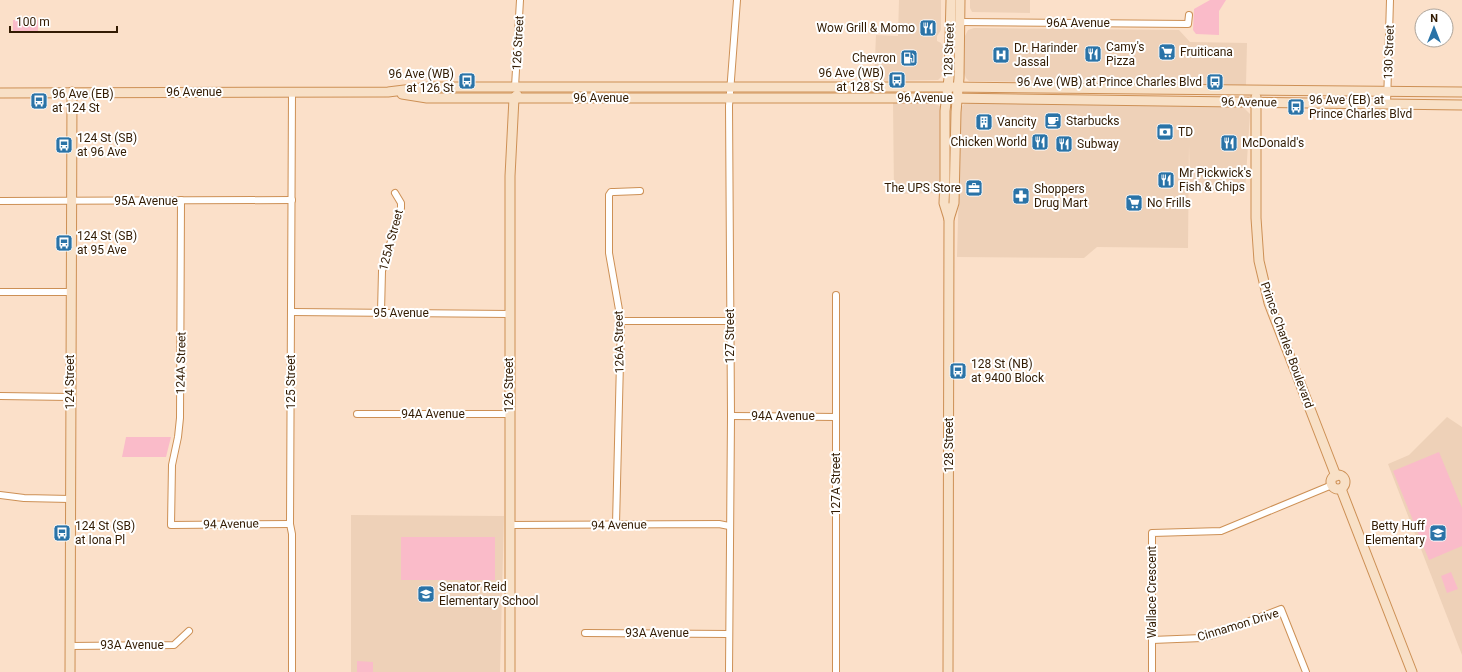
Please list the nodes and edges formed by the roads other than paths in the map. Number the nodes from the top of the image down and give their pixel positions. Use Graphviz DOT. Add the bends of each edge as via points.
graph roads {
  1 [pos="520,0"];
  2 [pos="737,0"];
  3 [pos="951,0"];
  4 [pos="960,0"];
  5 [pos="1390,0"];
  6 [pos="1189,15"];
  7 [pos="960,22"];
  8 [pos="948,86"];
  9 [pos="515,87"];
  10 [pos="534,87"];
  11 [pos="731,87"];
  12 [pos="958,87"];
  13 [pos="1110,89"];
  14 [pos="1145,89"];
  15 [pos="1256,90"];
  16 [pos="1388,91"];
  17 [pos="72,92"];
  18 [pos="292,92"];
  19 [pos="388,92"];
  20 [pos="1462,92"];
  21 [pos="0,93"];
  22 [pos="514,98"];
  23 [pos="730,98"];
  24 [pos="947,98"];
  25 [pos="956,98"];
  26 [pos="1088,99"];
  27 [pos="1130,100"];
  28 [pos="1256,102"];
  29 [pos="1387,104"];
  30 [pos="1462,105"];
  31 [pos="640,192"];
  32 [pos="395,193"];
  33 [pos="181,200"];
  34 [pos="292,200"];
  35 [pos="0,201"];
  36 [pos="72,201"];
  37 [pos="950,219"];
  38 [pos="0,292"];
  39 [pos="70,292"];
  40 [pos="836,295"];
  41 [pos="292,312"];
  42 [pos="382,312"];
  43 [pos="510,314"];
  44 [pos="621,321"];
  45 [pos="730,321"];
  46 [pos="0,396"];
  47 [pos="70,396"];
  48 [pos="356,414"];
  49 [pos="509,414"];
  50 [pos="731,416"];
  51 [pos="836,417"];
  52 [pos="1336,476"];
  53 [pos="1332,485"];
  54 [pos="1341,489"];
  55 [pos="0,495"];
  56 [pos="70,499"];
  57 [pos="290,524"];
  58 [pos="616,524"];
  59 [pos="171,525"];
  60 [pos="510,526"];
  61 [pos="729,526"];
  62 [pos="189,631"];
  63 [pos="585,633"];
  64 [pos="728,634"];
  65 [pos="1152,640"];
  66 [pos="70,646"];
  67 [pos="70,672"];
  68 [pos="292,672"];
  69 [pos="510,672"];
  70 [pos="728,672"];
  71 [pos="836,672"];
  72 [pos="948,672"];
  73 [pos="1152,672"];
  74 [pos="1306,672"];
  75 [pos="1412,672"];
  1 -- 9 [label="street, 126 Street"];
  2 -- 11 [label="street, 127 Street"];
  3 -- 8 [label="main road, 128 Street"];
  4 -- 7 [label="main road, 128 Street"];
  5 -- 16 [label="street, 130 Street"];
  6 -- 7 [label="street, 96A Avenue" via="1188,24"];
  7 -- 12 [label="main road, 128 Street"];
  8 -- 11 [label="main road, 96 Avenue"];
  8 -- 12 [label="main road, 96 Avenue"];
  8 -- 24 [label="main road, 128 Street"];
  9 -- 10 [label="main road, 96 Avenue"];
  9 -- 19 [label="main road, 96 Avenue" via="429,87"];
  10 -- 11 [label="main road, 96 Avenue"];
  10 -- 22 [label="main road"];
  11 -- 23 [label="street, 127 Street"];
  12 -- 13 [label="main road, 96 Avenue"];
  12 -- 25 [label="main road, 128 Street"];
  13 -- 14 [label="main road, 96 Avenue"];
  13 -- 26 [label="main road"];
  14 -- 15 [label="main road, 96 Avenue"];
  14 -- 27 [label="main road"];
  15 -- 16 [label="main road, 96 Avenue"];
  15 -- 28 [label="main road, Prince Charles Boulevard"];
  16 -- 20 [label="main road, 96 Avenue"];
  16 -- 29 [label="street, 130 Street"];
  17 -- 18 [label="main road, 96 Avenue"];
  17 -- 21 [label="main road, 96 Avenue"];
  17 -- 36 [label="main road, 124 Street"];
  18 -- 19 [label="main road, 96 Avenue"];
  18 -- 34 [label="street, 125 Street"];
  19 -- 22 [label="main road, 96 Avenue" via="427,98"];
  22 -- 23 [label="main road, 96 Avenue"];
  22 -- 43 [label="main road, 126 Street" via="510,176"];
  23 -- 24 [label="main road, 96 Avenue"];
  23 -- 45 [label="street, 127 Street"];
  24 -- 25 [label="main road, 96 Avenue"];
  24 -- 37 [label="main road, 128 Street" via="944,203"];
  25 -- 26 [label="main road, 96 Avenue"];
  25 -- 37 [label="main road, 128 Street" via="954,203"];
  26 -- 27 [label="main road, 96 Avenue"];
  27 -- 28 [label="main road, 96 Avenue"];
  28 -- 29 [label="main road, 96 Avenue"];
  28 -- 52 [label="main road, Prince Charles Boulevard" via="1256,218 1259,261 1269,303"];
  29 -- 30 [label="main road, 96 Avenue"];
  31 -- 44 [label="street, 126A Street" via="611,192 609,195 609,253"];
  32 -- 42 [label="street, 125A Street" via="401,208 382,271"];
  33 -- 34 [label="street, 95A Avenue"];
  33 -- 36 [label="street, 95A Avenue"];
  33 -- 59 [label="street, 124A Street" via="180,418 172,465"];
  34 -- 41 [label="street, 125 Street"];
  35 -- 36 [label="street, 95A Avenue"];
  36 -- 39 [label="main road, 124 Street"];
  37 -- 72 [label="main road, 128 Street"];
  38 -- 39 [label="street"];
  39 -- 47 [label="main road, 124 Street"];
  40 -- 51 [label="street, 127A Street"];
  41 -- 42 [label="street, 95 Avenue"];
  41 -- 57 [label="street, 125 Street"];
  42 -- 43 [label="street, 95 Avenue"];
  43 -- 49 [label="main road, 126 Street"];
  44 -- 45 [label="street"];
  44 -- 58 [label="street, 126A Street"];
  45 -- 50 [label="street, 127 Street"];
  46 -- 47 [label="street"];
  47 -- 56 [label="main road, 124 Street"];
  48 -- 49 [label="street, 94A Avenue"];
  49 -- 60 [label="main road, 126 Street"];
  50 -- 51 [label="street, 94A Avenue"];
  50 -- 61 [label="street, 127 Street"];
  51 -- 71 [label="street, 127A Street"];
  52 -- 53 [label="main road" via="1332,480"];
  52 -- 54 [label="main road" via="1343,477 1345,481 1345,486"];
  53 -- 54 [label="main road"];
  53 -- 65 [label="street, Wallace Crescent" via="1221,531 1152,533"];
  54 -- 75 [label="main road"];
  55 -- 56 [label="street"];
  56 -- 66 [label="main road, 124 Street"];
  57 -- 59 [label="street, 94 Avenue"];
  57 -- 68 [label="street, 125 Street"];
  58 -- 60 [label="street, 94 Avenue"];
  58 -- 61 [label="street, 94 Avenue"];
  60 -- 69 [label="main road, 126 Street"];
  61 -- 64 [label="street, 127 Street"];
  62 -- 66 [label="street, 93A Avenue" via="174,645"];
  63 -- 64 [label="street, 93A Avenue"];
  64 -- 70 [label="street, 127 Street"];
  65 -- 73 [label="street, Wallace Crescent"];
  65 -- 74 [label="street, Cinnamon Drive" via="1202,638 1281,609"];
  66 -- 67 [label="main road, 124 Street"];
}
